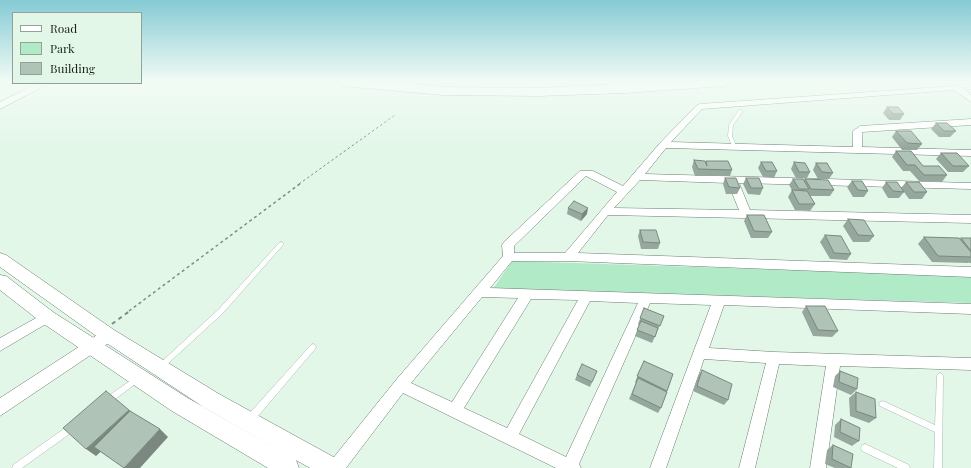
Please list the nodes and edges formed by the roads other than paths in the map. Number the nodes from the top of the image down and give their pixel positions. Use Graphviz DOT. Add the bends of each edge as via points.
graph roads {
  1 [pos="733,104"];
  2 [pos="741,111"];
  3 [pos="971,122"];
  4 [pos="663,145"];
  5 [pos="735,148"];
  6 [pos="858,151"];
  7 [pos="971,153"];
  8 [pos="638,177"];
  9 [pos="732,179"];
  10 [pos="971,186"];
  11 [pos="624,191"];
  12 [pos="605,210"];
  13 [pos="746,214"];
  14 [pos="971,219"];
  15 [pos="281,244"];
  16 [pos="509,257"];
  17 [pos="568,257"];
  18 [pos="0,259"];
  19 [pos="971,272"];
  20 [pos="0,281"];
  21 [pos="478,292"];
  22 [pos="527,295"];
  23 [pos="586,297"];
  24 [pos="646,299"];
  25 [pos="719,301"];
  26 [pos="971,309"];
  27 [pos="48,317"];
  28 [pos="105,333"];
  29 [pos="0,345"];
  30 [pos="92,346"];
  31 [pos="313,347"];
  32 [pos="700,353"];
  33 [pos="774,358"];
  34 [pos="834,359"];
  35 [pos="971,364"];
  36 [pos="159,368"];
  37 [pos="940,376"];
  38 [pos="139,378"];
  39 [pos="401,385"];
  40 [pos="882,404"];
  41 [pos="102,405"];
  42 [pos="0,408"];
  43 [pos="455,410"];
  44 [pos="248,421"];
  45 [pos="78,423"];
  46 [pos="939,430"];
  47 [pos="510,438"];
  48 [pos="864,448"];
  49 [pos="277,465"];
  50 [pos="572,467"];
  51 [pos="16,468"];
  52 [pos="330,468"];
  53 [pos="336,468"];
  54 [pos="658,468"];
  55 [pos="747,468"];
  56 [pos="818,468"];
  57 [pos="906,468"];
  58 [pos="938,468"];
  1 -- 4 [label="street" via="703,106 697,109"];
  2 -- 5 [label="lane" via="731,125 730,136"];
  3 -- 6 [label="street" via="860,129 857,131"];
  4 -- 5 [label="street"];
  4 -- 8 [label="street"];
  5 -- 6 [label="street"];
  6 -- 7 [label="street"];
  8 -- 9 [label="street"];
  8 -- 11 [label="street"];
  9 -- 10 [label="street"];
  9 -- 13 [label="street"];
  11 -- 12 [label="street"];
  11 -- 16 [label="street" via="590,173 583,173 508,245"];
  12 -- 13 [label="street"];
  12 -- 17 [label="street"];
  13 -- 14 [label="street"];
  15 -- 36 [label="lane" via="221,311"];
  16 -- 17 [label="street"];
  16 -- 21 [label="street"];
  17 -- 19 [label="street"];
  18 -- 28 [label="main road"];
  20 -- 27 [label="main road"];
  21 -- 22 [label="street"];
  21 -- 39 [label="street"];
  22 -- 23 [label="street"];
  22 -- 43 [label="street"];
  23 -- 24 [label="street"];
  23 -- 47 [label="street"];
  24 -- 25 [label="street"];
  24 -- 50 [label="street"];
  25 -- 26 [label="street"];
  25 -- 32 [label="street"];
  27 -- 29 [label="street"];
  27 -- 30 [label="main road"];
  28 -- 30 [label="street"];
  28 -- 36 [label="main road"];
  30 -- 38 [label="main road"];
  30 -- 42 [label="street"];
  31 -- 44 [label="lane"];
  32 -- 33 [label="street"];
  32 -- 54 [label="street"];
  33 -- 34 [label="street"];
  33 -- 55 [label="street"];
  34 -- 35 [label="street"];
  34 -- 56 [label="street"];
  36 -- 44 [label="main road"];
  37 -- 46 [label="lane"];
  38 -- 41 [label="lane"];
  38 -- 49 [label="main road"];
  39 -- 43 [label="street"];
  39 -- 53 [label="street"];
  40 -- 46 [label="lane"];
  43 -- 47 [label="street"];
  44 -- 52 [label="main road"];
  45 -- 51 [label="lane"];
  46 -- 58 [label="lane"];
  47 -- 50 [label="street"];
  48 -- 57 [label="lane"];
}
